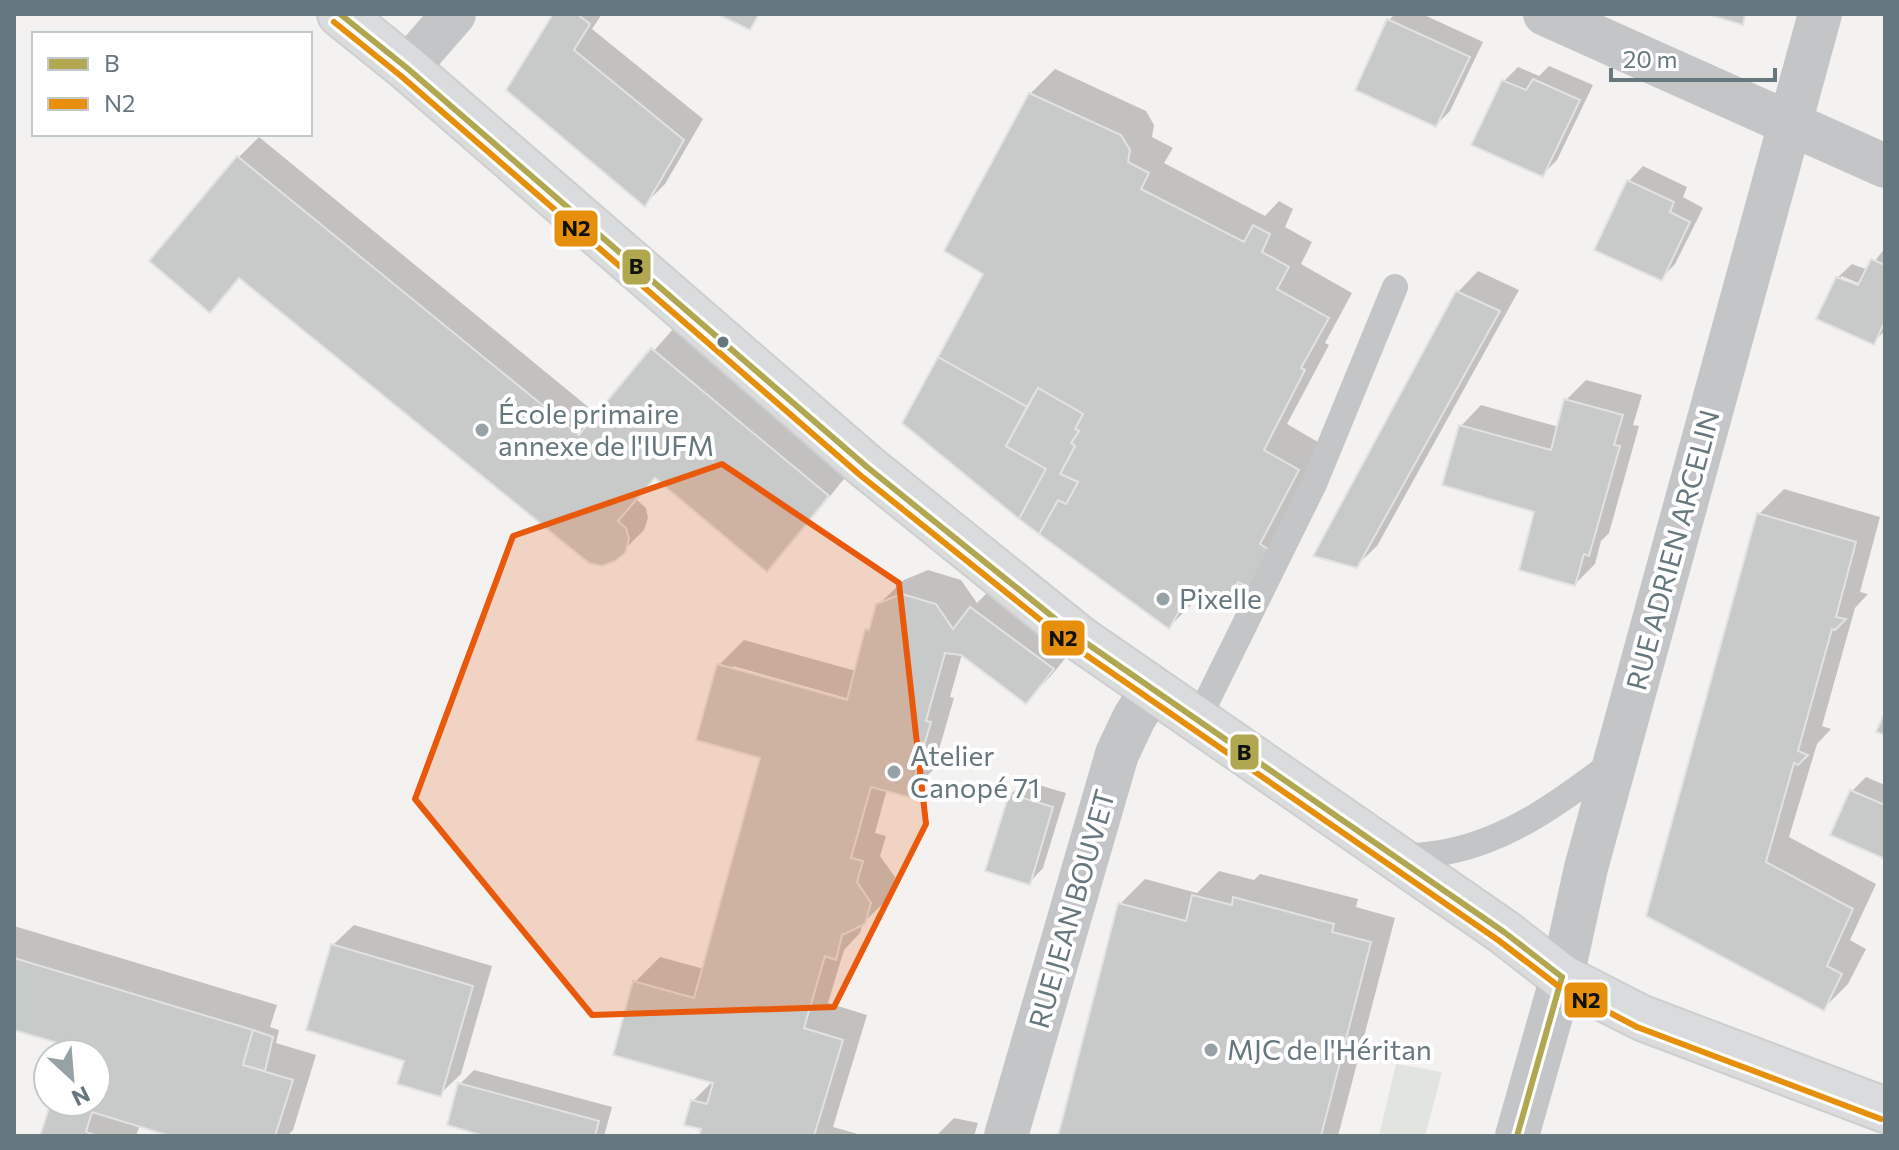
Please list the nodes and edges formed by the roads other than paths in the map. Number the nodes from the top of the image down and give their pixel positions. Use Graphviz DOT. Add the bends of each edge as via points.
graph roads {
  1 [pos="340,14"];
  2 [pos="454,14"];
  3 [pos="1545,14"];
  4 [pos="1820,14"];
  5 [pos="407,68"];
  6 [pos="1790,124"];
  7 [pos="1885,166"];
  8 [pos="1395,287"];
  9 [pos="1153,688"];
  10 [pos="1198,719"];
  11 [pos="1615,760"];
  12 [pos="1397,858"];
  13 [pos="1562,977"];
  14 [pos="1885,1110"];
  15 [pos="1006,1136"];
  16 [pos="1517,1136"];
  1 -- 5 [label="street"];
  2 -- 5 [label="street"];
  3 -- 6 [label="street"];
  4 -- 6 [label="street, RUE ADRIEN ARCELIN"];
  5 -- 9 [label="street" via="867,467 1079,638"];
  6 -- 7 [label="street"];
  6 -- 11 [label="street, RUE ADRIEN ARCELIN"];
  8 -- 10 [label="lane" via="1314,484"];
  9 -- 10 [label="street"];
  9 -- 15 [label="street, RUE JEAN BOUVET" via="1117,754"];
  10 -- 12 [label="street"];
  11 -- 12 [label="lane" via="1510,831 1446,852"];
  11 -- 13 [label="street, RUE ADRIEN ARCELIN"];
  12 -- 13 [label="street"];
  13 -- 14 [label="street" via="1642,1018"];
  13 -- 16 [label="street, RUE ADRIEN ARCELIN"];
}
